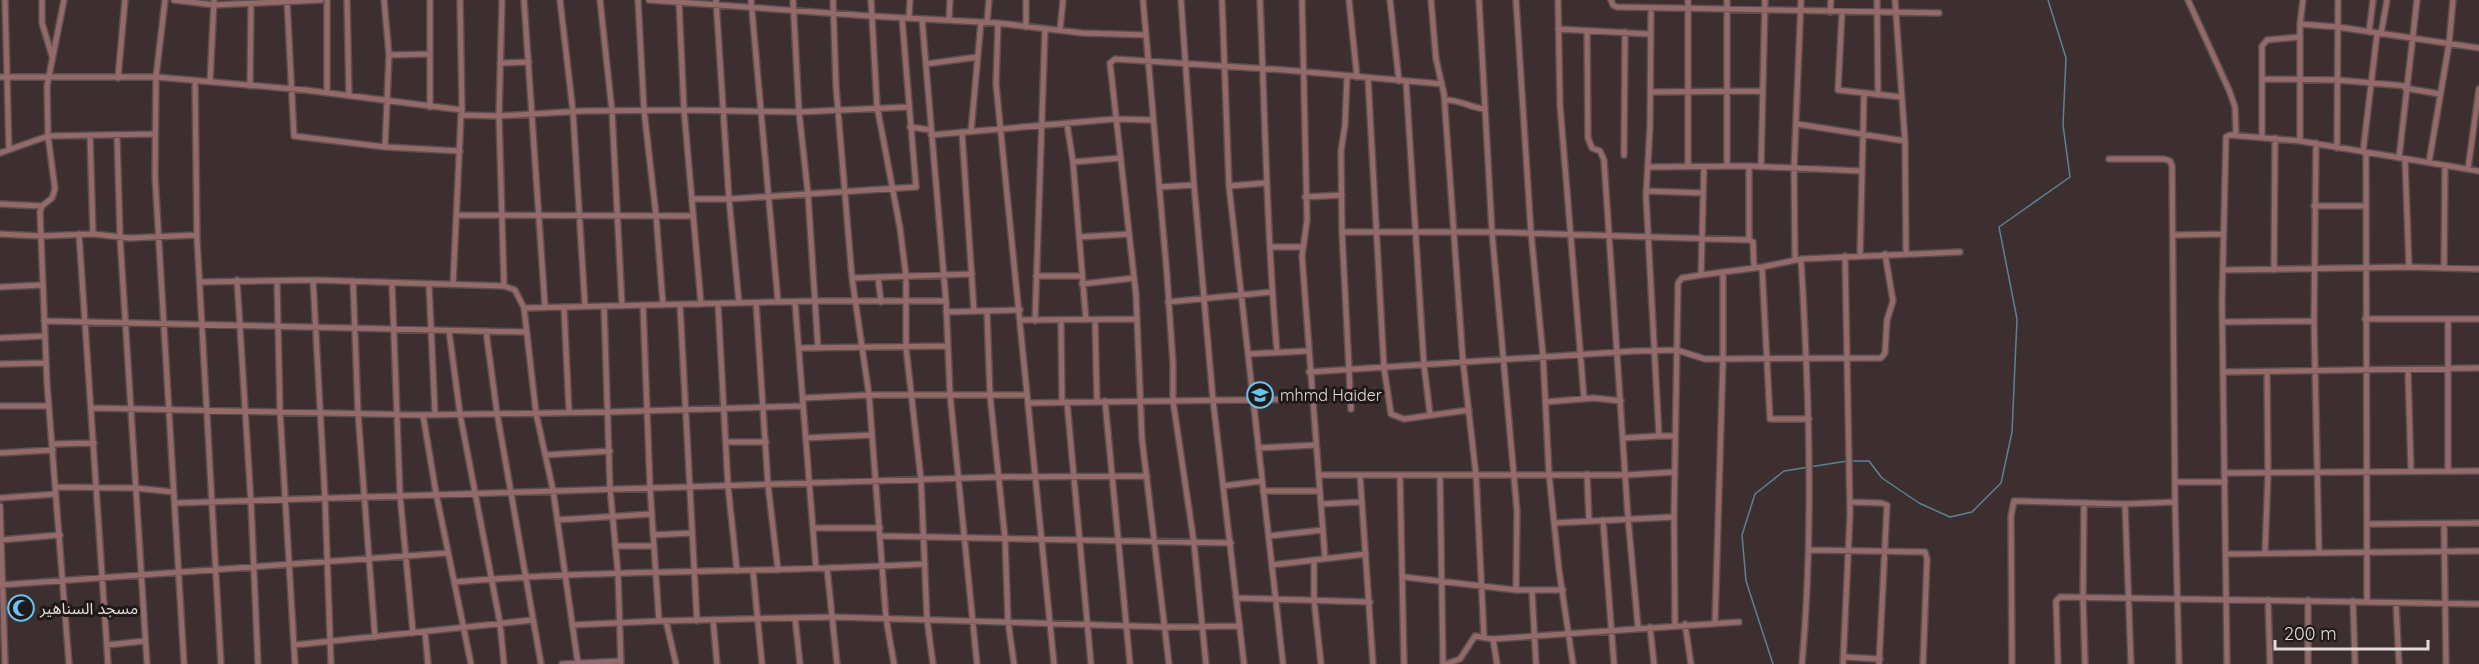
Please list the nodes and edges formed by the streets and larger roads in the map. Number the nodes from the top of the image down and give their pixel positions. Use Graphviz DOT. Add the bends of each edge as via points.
graph roads {
  1 [pos="42,0"];
  2 [pos="64,0"];
  3 [pos="125,0"];
  4 [pos="165,0"];
  5 [pos="176,0"];
  6 [pos="321,0"];
  7 [pos="327,0"];
  8 [pos="346,0"];
  9 [pos="384,0"];
  10 [pos="430,0"];
  11 [pos="460,0"];
  12 [pos="502,0"];
  13 [pos="524,0"];
  14 [pos="560,0"];
  15 [pos="600,0"];
  16 [pos="638,0"];
  17 [pos="649,0"];
  18 [pos="751,0"];
  19 [pos="793,0"];
  20 [pos="833,0"];
  21 [pos="871,0"];
  22 [pos="910,0"];
  23 [pos="950,0"];
  24 [pos="989,0"];
  25 [pos="1026,0"];
  26 [pos="1063,0"];
  27 [pos="1143,0"];
  28 [pos="1180,0"];
  29 [pos="1222,0"];
  30 [pos="1260,0"];
  31 [pos="1302,0"];
  32 [pos="1348,0"];
  33 [pos="1390,0"];
  34 [pos="1431,0"];
  35 [pos="1479,0"];
  36 [pos="1516,0"];
  37 [pos="1558,0"];
  38 [pos="1611,0"];
  39 [pos="1634,0"];
  40 [pos="1688,0"];
  41 [pos="1727,0"];
  42 [pos="1765,0"];
  43 [pos="1801,0"];
  44 [pos="1831,0"];
  45 [pos="1877,0"];
  46 [pos="1895,0"];
  47 [pos="2188,0"];
  48 [pos="2303,0"];
  49 [pos="2338,0"];
  50 [pos="2373,0"];
  51 [pos="2387,0"];
  52 [pos="2417,0"];
  53 [pos="2453,0"];
  54 [pos="287,1"];
  55 [pos="236,2"];
  56 [pos="679,2"];
  57 [pos="716,2"];
  58 [pos="214,3"];
  59 [pos="3,4"];
  60 [pos="251,5"];
  61 [pos="751,8"];
  62 [pos="1634,8"];
  63 [pos="1650,8"];
  64 [pos="1688,9"];
  65 [pos="1727,10"];
  66 [pos="793,11"];
  67 [pos="1765,11"];
  68 [pos="1801,12"];
  69 [pos="1830,12"];
  70 [pos="1842,12"];
  71 [pos="832,13"];
  72 [pos="1878,13"];
  73 [pos="1894,13"];
  74 [pos="1939,13"];
  75 [pos="870,16"];
  76 [pos="902,18"];
  77 [pos="909,18"];
  78 [pos="922,19"];
  79 [pos="949,20"];
  80 [pos="984,22"];
  81 [pos="998,23"];
  82 [pos="2300,24"];
  83 [pos="1026,27"];
  84 [pos="2338,27"];
  85 [pos="1045,29"];
  86 [pos="1558,29"];
  87 [pos="1060,30"];
  88 [pos="1587,31"];
  89 [pos="1625,32"];
  90 [pos="2369,32"];
  91 [pos="1649,34"];
  92 [pos="2379,34"];
  93 [pos="1146,36"];
  94 [pos="2300,37"];
  95 [pos="2412,38"];
  96 [pos="2449,44"];
  97 [pos="2479,48"];
  98 [pos="430,54"];
  99 [pos="389,55"];
  100 [pos="978,57"];
  101 [pos="53,58"];
  102 [pos="1148,61"];
  103 [pos="529,62"];
  104 [pos="500,63"];
  105 [pos="926,64"];
  106 [pos="1184,64"];
  107 [pos="1225,67"];
  108 [pos="1263,69"];
  109 [pos="1305,72"];
  110 [pos="1347,76"];
  111 [pos="3,77"];
  112 [pos="48,77"];
  113 [pos="156,77"];
  114 [pos="1357,77"];
  115 [pos="118,78"];
  116 [pos="1368,78"];
  117 [pos="2300,78"];
  118 [pos="2262,79"];
  119 [pos="2338,80"];
  120 [pos="195,81"];
  121 [pos="1403,81"];
  122 [pos="210,82"];
  123 [pos="2372,83"];
  124 [pos="1443,84"];
  125 [pos="250,86"];
  126 [pos="2406,87"];
  127 [pos="291,89"];
  128 [pos="2479,89"];
  129 [pos="1762,91"];
  130 [pos="1650,92"];
  131 [pos="1689,92"];
  132 [pos="1726,92"];
  133 [pos="327,93"];
  134 [pos="1864,94"];
  135 [pos="2440,94"];
  136 [pos="1878,95"];
  137 [pos="348,96"];
  138 [pos="1901,97"];
  139 [pos="1445,100"];
  140 [pos="386,101"];
  141 [pos="877,106"];
  142 [pos="430,107"];
  143 [pos="909,107"];
  144 [pos="1484,109"];
  145 [pos="644,110"];
  146 [pos="684,110"];
  147 [pos="723,110"];
  148 [pos="838,110"];
  149 [pos="612,111"];
  150 [pos="760,111"];
  151 [pos="462,112"];
  152 [pos="573,112"];
  153 [pos="799,112"];
  154 [pos="533,114"];
  155 [pos="499,116"];
  156 [pos="1115,119"];
  157 [pos="1152,120"];
  158 [pos="1067,124"];
  159 [pos="1797,124"];
  160 [pos="1041,126"];
  161 [pos="910,127"];
  162 [pos="1001,129"];
  163 [pos="971,131"];
  164 [pos="931,132"];
  165 [pos="962,132"];
  166 [pos="156,134"];
  167 [pos="1862,134"];
  168 [pos="90,135"];
  169 [pos="117,135"];
  170 [pos="2236,135"];
  171 [pos="48,136"];
  172 [pos="2262,137"];
  173 [pos="2275,138"];
  174 [pos="1905,141"];
  175 [pos="2300,141"];
  176 [pos="2316,143"];
  177 [pos="385,147"];
  178 [pos="2337,148"];
  179 [pos="9,150"];
  180 [pos="460,151"];
  181 [pos="2365,152"];
  182 [pos="0,153"];
  183 [pos="1624,155"];
  184 [pos="1120,158"];
  185 [pos="2402,158"];
  186 [pos="2109,159"];
  187 [pos="1073,162"];
  188 [pos="2428,162"];
  189 [pos="1727,166"];
  190 [pos="1749,166"];
  191 [pos="2445,166"];
  192 [pos="1648,167"];
  193 [pos="1688,167"];
  194 [pos="1704,167"];
  195 [pos="1761,167"];
  196 [pos="1794,168"];
  197 [pos="2468,169"];
  198 [pos="1861,171"];
  199 [pos="2479,171"];
  200 [pos="1266,183"];
  201 [pos="1194,185"];
  202 [pos="1229,186"];
  203 [pos="1159,187"];
  204 [pos="891,189"];
  205 [pos="845,191"];
  206 [pos="1646,191"];
  207 [pos="1703,193"];
  208 [pos="808,194"];
  209 [pos="1342,195"];
  210 [pos="769,196"];
  211 [pos="1305,197"];
  212 [pos="692,199"];
  213 [pos="729,199"];
  214 [pos="0,204"];
  215 [pos="42,206"];
  216 [pos="2314,206"];
  217 [pos="2365,206"];
  218 [pos="656,214"];
  219 [pos="457,215"];
  220 [pos="540,215"];
  221 [pos="579,215"];
  222 [pos="618,215"];
  223 [pos="500,216"];
  224 [pos="693,216"];
  225 [pos="1455,231"];
  226 [pos="1342,232"];
  227 [pos="1376,232"];
  228 [pos="1415,232"];
  229 [pos="1492,232"];
  230 [pos="1531,233"];
  231 [pos="0,234"];
  232 [pos="79,234"];
  233 [pos="93,234"];
  234 [pos="1130,234"];
  235 [pos="1570,234"];
  236 [pos="1610,234"];
  237 [pos="2223,234"];
  238 [pos="197,235"];
  239 [pos="1646,235"];
  240 [pos="2174,235"];
  241 [pos="40,236"];
  242 [pos="158,236"];
  243 [pos="120,237"];
  244 [pos="1079,237"];
  245 [pos="1701,238"];
  246 [pos="1749,240"];
  247 [pos="1270,247"];
  248 [pos="1302,247"];
  249 [pos="1960,252"];
  250 [pos="1906,253"];
  251 [pos="1886,254"];
  252 [pos="1860,255"];
  253 [pos="1845,256"];
  254 [pos="1798,260"];
  255 [pos="1762,267"];
  256 [pos="2409,267"];
  257 [pos="1754,268"];
  258 [pos="2366,268"];
  259 [pos="2444,268"];
  260 [pos="2479,269"];
  261 [pos="2223,270"];
  262 [pos="2274,270"];
  263 [pos="2314,270"];
  264 [pos="1723,272"];
  265 [pos="972,274"];
  266 [pos="1701,275"];
  267 [pos="906,276"];
  268 [pos="944,276"];
  269 [pos="1036,276"];
  270 [pos="1081,276"];
  271 [pos="878,277"];
  272 [pos="852,278"];
  273 [pos="1134,278"];
  274 [pos="237,280"];
  275 [pos="313,280"];
  276 [pos="277,281"];
  277 [pos="353,281"];
  278 [pos="200,282"];
  279 [pos="392,284"];
  280 [pos="1082,284"];
  281 [pos="42,285"];
  282 [pos="429,285"];
  283 [pos="453,285"];
  284 [pos="504,286"];
  285 [pos="0,287"];
  286 [pos="1272,292"];
  287 [pos="1241,296"];
  288 [pos="1204,298"];
  289 [pos="814,301"];
  290 [pos="907,301"];
  291 [pos="778,302"];
  292 [pos="795,302"];
  293 [pos="855,302"];
  294 [pos="881,302"];
  295 [pos="946,302"];
  296 [pos="1168,302"];
  297 [pos="739,303"];
  298 [pos="756,303"];
  299 [pos="680,304"];
  300 [pos="701,304"];
  301 [pos="718,304"];
  302 [pos="643,305"];
  303 [pos="663,305"];
  304 [pos="585,306"];
  305 [pos="604,306"];
  306 [pos="622,306"];
  307 [pos="545,307"];
  308 [pos="564,307"];
  309 [pos="524,308"];
  310 [pos="1020,310"];
  311 [pos="974,311"];
  312 [pos="946,312"];
  313 [pos="987,312"];
  314 [pos="1137,319"];
  315 [pos="2365,319"];
  316 [pos="2448,319"];
  317 [pos="2479,319"];
  318 [pos="1021,320"];
  319 [pos="1061,320"];
  320 [pos="1086,320"];
  321 [pos="1095,320"];
  322 [pos="44,321"];
  323 [pos="86,321"];
  324 [pos="125,321"];
  325 [pos="1035,321"];
  326 [pos="2314,321"];
  327 [pos="2223,322"];
  328 [pos="163,323"];
  329 [pos="201,324"];
  330 [pos="279,325"];
  331 [pos="240,326"];
  332 [pos="315,327"];
  333 [pos="354,329"];
  334 [pos="392,330"];
  335 [pos="431,331"];
  336 [pos="449,331"];
  337 [pos="486,331"];
  338 [pos="526,332"];
  339 [pos="45,336"];
  340 [pos="0,338"];
  341 [pos="947,346"];
  342 [pos="799,348"];
  343 [pos="818,348"];
  344 [pos="862,348"];
  345 [pos="906,348"];
  346 [pos="1677,350"];
  347 [pos="1308,351"];
  348 [pos="1655,351"];
  349 [pos="1277,352"];
  350 [pos="1618,352"];
  351 [pos="1580,353"];
  352 [pos="1248,354"];
  353 [pos="1543,355"];
  354 [pos="1502,358"];
  355 [pos="1723,359"];
  356 [pos="1847,359"];
  357 [pos="1767,360"];
  358 [pos="1807,360"];
  359 [pos="1463,362"];
  360 [pos="46,363"];
  361 [pos="0,364"];
  362 [pos="1424,366"];
  363 [pos="1384,368"];
  364 [pos="2479,368"];
  365 [pos="2447,369"];
  366 [pos="1347,370"];
  367 [pos="2366,370"];
  368 [pos="2408,370"];
  369 [pos="2315,371"];
  370 [pos="1309,372"];
  371 [pos="2224,372"];
  372 [pos="2267,372"];
  373 [pos="911,394"];
  374 [pos="950,394"];
  375 [pos="869,395"];
  376 [pos="990,395"];
  377 [pos="1027,395"];
  378 [pos="803,398"];
  379 [pos="1584,398"];
  380 [pos="1253,399"];
  381 [pos="1311,399"];
  382 [pos="1105,400"];
  383 [pos="1140,400"];
  384 [pos="1213,400"];
  385 [pos="1097,401"];
  386 [pos="1173,401"];
  387 [pos="1621,401"];
  388 [pos="1064,402"];
  389 [pos="1546,402"];
  390 [pos="1028,403"];
  391 [pos="0,406"];
  392 [pos="49,406"];
  393 [pos="803,406"];
  394 [pos="92,408"];
  395 [pos="131,408"];
  396 [pos="764,408"];
  397 [pos="168,409"];
  398 [pos="207,409"];
  399 [pos="725,409"];
  400 [pos="1351,409"];
  401 [pos="244,410"];
  402 [pos="687,410"];
  403 [pos="1469,410"];
  404 [pos="280,411"];
  405 [pos="647,411"];
  406 [pos="320,412"];
  407 [pos="496,412"];
  408 [pos="569,412"];
  409 [pos="609,412"];
  410 [pos="358,413"];
  411 [pos="536,413"];
  412 [pos="396,414"];
  413 [pos="435,414"];
  414 [pos="460,414"];
  415 [pos="1430,414"];
  416 [pos="423,415"];
  417 [pos="1809,419"];
  418 [pos="872,435"];
  419 [pos="1659,436"];
  420 [pos="1675,436"];
  421 [pos="807,438"];
  422 [pos="1624,438"];
  423 [pos="726,442"];
  424 [pos="766,442"];
  425 [pos="94,443"];
  426 [pos="1316,445"];
  427 [pos="52,447"];
  428 [pos="1257,448"];
  429 [pos="610,452"];
  430 [pos="0,453"];
  431 [pos="545,455"];
  432 [pos="2410,471"];
  433 [pos="2448,471"];
  434 [pos="2479,471"];
  435 [pos="1675,472"];
  436 [pos="2318,472"];
  437 [pos="2366,472"];
  438 [pos="1514,473"];
  439 [pos="2224,473"];
  440 [pos="2268,473"];
  441 [pos="1360,474"];
  442 [pos="1549,474"];
  443 [pos="1587,474"];
  444 [pos="1319,475"];
  445 [pos="1476,475"];
  446 [pos="1626,475"];
  447 [pos="1035,476"];
  448 [pos="1075,476"];
  449 [pos="1112,476"];
  450 [pos="1147,476"];
  451 [pos="1400,476"];
  452 [pos="1440,476"];
  453 [pos="998,477"];
  454 [pos="959,478"];
  455 [pos="921,480"];
  456 [pos="1262,481"];
  457 [pos="875,482"];
  458 [pos="2175,482"];
  459 [pos="2225,482"];
  460 [pos="811,484"];
  461 [pos="768,485"];
  462 [pos="728,486"];
  463 [pos="1223,486"];
  464 [pos="96,487"];
  465 [pos="650,487"];
  466 [pos="690,487"];
  467 [pos="135,488"];
  468 [pos="610,488"];
  469 [pos="56,490"];
  470 [pos="553,490"];
  471 [pos="511,491"];
  472 [pos="1263,491"];
  473 [pos="1320,491"];
  474 [pos="174,492"];
  475 [pos="476,492"];
  476 [pos="436,494"];
  477 [pos="400,495"];
  478 [pos="364,496"];
  479 [pos="0,498"];
  480 [pos="325,498"];
  481 [pos="286,499"];
  482 [pos="251,500"];
  483 [pos="211,502"];
  484 [pos="1362,502"];
  485 [pos="1850,502"];
  486 [pos="2175,502"];
  487 [pos="175,503"];
  488 [pos="2084,503"];
  489 [pos="1321,504"];
  490 [pos="2125,504"];
  491 [pos="0,506"];
  492 [pos="651,514"];
  493 [pos="613,516"];
  494 [pos="1674,517"];
  495 [pos="1628,518"];
  496 [pos="557,520"];
  497 [pos="1603,520"];
  498 [pos="1589,521"];
  499 [pos="1554,523"];
  500 [pos="2479,523"];
  501 [pos="2367,524"];
  502 [pos="2444,524"];
  503 [pos="813,528"];
  504 [pos="880,528"];
  505 [pos="1323,530"];
  506 [pos="692,533"];
  507 [pos="60,535"];
  508 [pos="653,535"];
  509 [pos="881,536"];
  510 [pos="923,536"];
  511 [pos="1269,536"];
  512 [pos="965,537"];
  513 [pos="1005,538"];
  514 [pos="1042,539"];
  515 [pos="0,540"];
  516 [pos="1081,541"];
  517 [pos="1119,542"];
  518 [pos="1156,542"];
  519 [pos="1194,543"];
  520 [pos="1231,543"];
  521 [pos="615,546"];
  522 [pos="653,546"];
  523 [pos="1810,550"];
  524 [pos="1850,550"];
  525 [pos="1885,550"];
  526 [pos="2479,551"];
  527 [pos="2265,552"];
  528 [pos="2319,552"];
  529 [pos="2366,552"];
  530 [pos="2445,552"];
  531 [pos="448,553"];
  532 [pos="1366,554"];
  533 [pos="2226,554"];
  534 [pos="406,555"];
  535 [pos="367,558"];
  536 [pos="1325,558"];
  537 [pos="1314,560"];
  538 [pos="326,561"];
  539 [pos="290,563"];
  540 [pos="925,564"];
  541 [pos="1272,565"];
  542 [pos="254,567"];
  543 [pos="882,567"];
  544 [pos="816,568"];
  545 [pos="827,568"];
  546 [pos="215,570"];
  547 [pos="778,570"];
  548 [pos="693,571"];
  549 [pos="737,571"];
  550 [pos="753,571"];
  551 [pos="178,572"];
  552 [pos="655,572"];
  553 [pos="618,574"];
  554 [pos="140,575"];
  555 [pos="565,576"];
  556 [pos="1404,577"];
  557 [pos="102,578"];
  558 [pos="527,578"];
  559 [pos="492,579"];
  560 [pos="64,581"];
  561 [pos="1443,581"];
  562 [pos="454,582"];
  563 [pos="1,585"];
  564 [pos="1483,586"];
  565 [pos="1516,590"];
  566 [pos="1563,590"];
  567 [pos="1532,591"];
  568 [pos="1237,598"];
  569 [pos="1275,598"];
  570 [pos="2083,598"];
  571 [pos="2128,598"];
  572 [pos="2178,599"];
  573 [pos="2227,599"];
  574 [pos="1314,600"];
  575 [pos="2268,600"];
  576 [pos="2308,600"];
  577 [pos="2353,601"];
  578 [pos="1370,602"];
  579 [pos="2367,602"];
  580 [pos="2396,604"];
  581 [pos="2446,604"];
  582 [pos="2479,604"];
  583 [pos="832,617"];
  584 [pos="795,618"];
  585 [pos="886,618"];
  586 [pos="757,619"];
  587 [pos="927,619"];
  588 [pos="533,620"];
  589 [pos="713,620"];
  590 [pos="972,620"];
  591 [pos="659,621"];
  592 [pos="666,621"];
  593 [pos="697,621"];
  594 [pos="1008,621"];
  595 [pos="1049,622"];
  596 [pos="1739,622"];
  597 [pos="500,623"];
  598 [pos="619,623"];
  599 [pos="1088,623"];
  600 [pos="1715,623"];
  601 [pos="1685,624"];
  602 [pos="1127,625"];
  603 [pos="1675,625"];
  604 [pos="572,626"];
  605 [pos="1240,626"];
  606 [pos="1165,627"];
  607 [pos="1202,627"];
  608 [pos="1638,627"];
  609 [pos="1650,627"];
  610 [pos="464,628"];
  611 [pos="2,629"];
  612 [pos="1611,629"];
  613 [pos="424,632"];
  614 [pos="413,633"];
  615 [pos="1569,633"];
  616 [pos="1533,635"];
  617 [pos="375,637"];
  618 [pos="1484,637"];
  619 [pos="1493,639"];
  620 [pos="145,641"];
  621 [pos="330,642"];
  622 [pos="107,645"];
  623 [pos="294,645"];
  624 [pos="1844,657"];
  625 [pos="1879,661"];
  626 [pos="621,662"];
  627 [pos="578,663"];
  628 [pos="5,664"];
  629 [pos="69,664"];
  630 [pos="108,664"];
  631 [pos="147,664"];
  632 [pos="184,664"];
  633 [pos="221,664"];
  634 [pos="258,664"];
  635 [pos="295,664"];
  636 [pos="331,664"];
  637 [pos="428,664"];
  638 [pos="471,664"];
  639 [pos="504,664"];
  640 [pos="541,664"];
  641 [pos="562,664"];
  642 [pos="676,664"];
  643 [pos="717,664"];
  644 [pos="762,664"];
  645 [pos="800,664"];
  646 [pos="837,664"];
  647 [pos="894,664"];
  648 [pos="933,664"];
  649 [pos="977,664"];
  650 [pos="1014,664"];
  651 [pos="1054,664"];
  652 [pos="1091,664"];
  653 [pos="1130,664"];
  654 [pos="1169,664"];
  655 [pos="1206,664"];
  656 [pos="1244,664"];
  657 [pos="1282,664"];
  658 [pos="1321,664"];
  659 [pos="1373,664"];
  660 [pos="1404,664"];
  661 [pos="1445,664"];
  662 [pos="1497,664"];
  663 [pos="1536,664"];
  664 [pos="1573,664"];
  665 [pos="1614,664"];
  666 [pos="1654,664"];
  667 [pos="1691,664"];
  668 [pos="1802,664"];
  669 [pos="1843,664"];
  670 [pos="1923,664"];
  671 [pos="2012,664"];
  672 [pos="2058,664"];
  673 [pos="2085,664"];
  674 [pos="2131,664"];
  675 [pos="2179,664"];
  676 [pos="2227,664"];
  677 [pos="2270,664"];
  678 [pos="2308,664"];
  679 [pos="2355,664"];
  680 [pos="2399,664"];
  681 [pos="2446,664"];
  1 -- 101 [label="street" via="42,23"];
  2 -- 101 [label="street"];
  3 -- 115 [label="street"];
  4 -- 113 [label="street"];
  5 -- 58 [label="street"];
  6 -- 54 [label="street"];
  7 -- 133 [label="street"];
  8 -- 137 [label="street"];
  9 -- 99 [label="street"];
  10 -- 98 [label="street"];
  11 -- 151 [label="street"];
  12 -- 104 [label="street"];
  13 -- 103 [label="street"];
  14 -- 152 [label="street"];
  15 -- 149 [label="street"];
  16 -- 145 [label="street"];
  17 -- 56 [label="street"];
  18 -- 61 [label="street"];
  19 -- 66 [label="street"];
  20 -- 71 [label="street"];
  21 -- 75 [label="street"];
  22 -- 77 [label="street"];
  23 -- 79 [label="street"];
  24 -- 80 [label="street"];
  25 -- 83 [label="street"];
  26 -- 87 [label="street"];
  27 -- 93 [label="street"];
  28 -- 106 [label="street"];
  29 -- 107 [label="street"];
  30 -- 108 [label="street"];
  31 -- 109 [label="street"];
  32 -- 114 [label="street"];
  33 -- 121 [label="street"];
  34 -- 124 [label="street" via="1436,59"];
  35 -- 144 [label="street"];
  36 -- 230 [label="street"];
  37 -- 86 [label="street"];
  38 -- 62 [label="street" via="1614,7"];
  39 -- 62 [label="street"];
  40 -- 64 [label="street"];
  41 -- 65 [label="street"];
  42 -- 67 [label="street"];
  43 -- 68 [label="street"];
  44 -- 69 [label="street"];
  45 -- 72 [label="street"];
  46 -- 73 [label="street"];
  47 -- 170 [label="street" via="2235,106"];
  48 -- 82 [label="street"];
  49 -- 84 [label="street"];
  50 -- 90 [label="street"];
  51 -- 92 [label="street"];
  52 -- 95 [label="street"];
  53 -- 96 [label="street"];
  54 -- 60 [label="street"];
  54 -- 127 [label="street"];
  55 -- 58 [label="street"];
  55 -- 60 [label="street"];
  56 -- 57 [label="street"];
  56 -- 146 [label="street"];
  57 -- 61 [label="street"];
  57 -- 147 [label="street"];
  58 -- 122 [label="street"];
  59 -- 111 [label="street"];
  60 -- 125 [label="street"];
  61 -- 66 [label="street"];
  61 -- 150 [label="street"];
  62 -- 63 [label="street"];
  63 -- 64 [label="street"];
  63 -- 91 [label="street"];
  64 -- 65 [label="street"];
  64 -- 131 [label="street"];
  65 -- 67 [label="street"];
  65 -- 132 [label="street"];
  66 -- 71 [label="street"];
  66 -- 153 [label="street"];
  67 -- 68 [label="street"];
  67 -- 129 [label="street"];
  68 -- 69 [label="street"];
  68 -- 159 [label="street"];
  69 -- 70 [label="street"];
  70 -- 72 [label="street"];
  70 -- 134 [label="street" via="1837,89"];
  71 -- 75 [label="street"];
  71 -- 148 [label="street"];
  72 -- 73 [label="street"];
  72 -- 136 [label="street"];
  73 -- 74 [label="street"];
  73 -- 138 [label="street"];
  75 -- 76 [label="street"];
  75 -- 141 [label="street"];
  76 -- 77 [label="street"];
  76 -- 143 [label="street"];
  77 -- 78 [label="street"];
  78 -- 79 [label="street"];
  78 -- 105 [label="street"];
  79 -- 80 [label="street"];
  80 -- 81 [label="street"];
  80 -- 100 [label="street"];
  81 -- 83 [label="street"];
  81 -- 162 [label="street" via="996,79"];
  82 -- 84 [label="street"];
  82 -- 94 [label="street"];
  83 -- 85 [label="street"];
  84 -- 90 [label="street"];
  84 -- 119 [label="street"];
  85 -- 87 [label="street"];
  85 -- 160 [label="street"];
  86 -- 88 [label="street"];
  86 -- 235 [label="street"];
  87 -- 93 [label="street"];
  88 -- 89 [label="street"];
  88 -- 236 [label="street" via="1588,138 1592,148 1603,154"];
  89 -- 91 [label="street"];
  89 -- 183 [label="street"];
  90 -- 92 [label="street"];
  91 -- 130 [label="street"];
  92 -- 95 [label="street"];
  92 -- 123 [label="street"];
  93 -- 102 [label="street"];
  94 -- 117 [label="street"];
  94 -- 118 [label="street" via="2263,43"];
  95 -- 96 [label="street"];
  95 -- 126 [label="street"];
  96 -- 97 [label="street"];
  96 -- 135 [label="street"];
  98 -- 99 [label="street"];
  98 -- 142 [label="street"];
  99 -- 140 [label="street"];
  100 -- 105 [label="street"];
  100 -- 163 [label="street"];
  101 -- 112 [label="street"];
  102 -- 106 [label="street"];
  102 -- 156 [label="street" via="1112,60"];
  102 -- 157 [label="street"];
  103 -- 104 [label="street"];
  103 -- 154 [label="street"];
  104 -- 155 [label="street"];
  105 -- 164 [label="street"];
  106 -- 107 [label="street"];
  106 -- 201 [label="street"];
  107 -- 108 [label="street"];
  107 -- 202 [label="street"];
  108 -- 109 [label="street"];
  108 -- 200 [label="street"];
  109 -- 110 [label="street"];
  109 -- 211 [label="street"];
  110 -- 114 [label="street"];
  110 -- 209 [label="street"];
  111 -- 112 [label="street"];
  111 -- 179 [label="street"];
  112 -- 115 [label="street"];
  112 -- 171 [label="street"];
  113 -- 115 [label="street"];
  113 -- 120 [label="street"];
  113 -- 166 [label="street"];
  114 -- 116 [label="street"];
  116 -- 121 [label="street"];
  116 -- 227 [label="street"];
  117 -- 118 [label="street"];
  117 -- 119 [label="street"];
  117 -- 175 [label="street"];
  118 -- 172 [label="street"];
  119 -- 123 [label="street"];
  119 -- 178 [label="street"];
  120 -- 122 [label="street"];
  120 -- 238 [label="street"];
  121 -- 124 [label="street"];
  121 -- 228 [label="street"];
  122 -- 125 [label="street"];
  123 -- 126 [label="street"];
  123 -- 181 [label="street"];
  124 -- 139 [label="street"];
  125 -- 127 [label="street"];
  126 -- 135 [label="street"];
  126 -- 185 [label="street"];
  127 -- 133 [label="street"];
  127 -- 177 [label="street" via="294,136"];
  128 -- 197 [label="street"];
  129 -- 132 [label="street"];
  129 -- 195 [label="street"];
  130 -- 131 [label="street"];
  130 -- 192 [label="street"];
  131 -- 132 [label="street"];
  131 -- 193 [label="street"];
  132 -- 189 [label="street"];
  133 -- 137 [label="street"];
  134 -- 136 [label="street"];
  134 -- 167 [label="street"];
  135 -- 188 [label="street"];
  136 -- 138 [label="street"];
  137 -- 140 [label="street"];
  138 -- 174 [label="street"];
  139 -- 144 [label="street"];
  139 -- 225 [label="street"];
  140 -- 142 [label="street"];
  140 -- 177 [label="street"];
  141 -- 143 [label="street"];
  141 -- 148 [label="street"];
  141 -- 204 [label="street"];
  142 -- 151 [label="street"];
  143 -- 161 [label="street"];
  144 -- 229 [label="street"];
  145 -- 146 [label="street"];
  145 -- 149 [label="street"];
  145 -- 218 [label="street"];
  146 -- 147 [label="street"];
  146 -- 212 [label="street"];
  147 -- 150 [label="street"];
  147 -- 213 [label="street"];
  148 -- 153 [label="street"];
  148 -- 205 [label="street"];
  149 -- 152 [label="street"];
  149 -- 222 [label="street"];
  150 -- 153 [label="street"];
  150 -- 210 [label="street"];
  151 -- 155 [label="street"];
  151 -- 180 [label="street"];
  152 -- 154 [label="street"];
  152 -- 221 [label="street"];
  153 -- 208 [label="street"];
  154 -- 155 [label="street"];
  154 -- 220 [label="street"];
  155 -- 223 [label="street"];
  156 -- 157 [label="street"];
  156 -- 158 [label="street"];
  156 -- 184 [label="street"];
  157 -- 203 [label="street"];
  158 -- 160 [label="street"];
  158 -- 187 [label="street"];
  159 -- 167 [label="street"];
  159 -- 196 [label="street"];
  160 -- 162 [label="street"];
  160 -- 269 [label="street"];
  161 -- 164 [label="street"];
  161 -- 204 [label="street" via="916,188"];
  162 -- 163 [label="street"];
  162 -- 310 [label="street"];
  163 -- 165 [label="street"];
  164 -- 165 [label="street"];
  164 -- 268 [label="street"];
  165 -- 265 [label="street"];
  166 -- 169 [label="street"];
  166 -- 242 [label="street"];
  167 -- 174 [label="street"];
  167 -- 198 [label="street"];
  168 -- 169 [label="street"];
  168 -- 171 [label="street"];
  168 -- 233 [label="street"];
  169 -- 243 [label="street"];
  170 -- 172 [label="street"];
  170 -- 237 [label="street" via="2227,135 2225,140"];
  171 -- 179 [label="street"];
  171 -- 215 [label="street" via="55,189 52,198"];
  172 -- 173 [label="street"];
  173 -- 175 [label="street"];
  173 -- 262 [label="street"];
  174 -- 250 [label="street"];
  175 -- 176 [label="street"];
  176 -- 178 [label="street"];
  176 -- 216 [label="street"];
  177 -- 180 [label="street"];
  178 -- 181 [label="street"];
  179 -- 182 [label="street"];
  180 -- 219 [label="street"];
  181 -- 185 [label="street"];
  181 -- 217 [label="street"];
  184 -- 187 [label="street"];
  184 -- 234 [label="street"];
  185 -- 188 [label="street"];
  185 -- 256 [label="street"];
  186 -- 240 [label="street" via="2164,159 2172,163"];
  187 -- 244 [label="street"];
  188 -- 191 [label="street"];
  189 -- 190 [label="street"];
  189 -- 194 [label="street"];
  190 -- 195 [label="street"];
  190 -- 246 [label="street"];
  191 -- 197 [label="street"];
  191 -- 259 [label="street"];
  192 -- 193 [label="street"];
  192 -- 206 [label="street"];
  193 -- 194 [label="street"];
  194 -- 207 [label="street"];
  195 -- 196 [label="street"];
  196 -- 198 [label="street"];
  196 -- 254 [label="street"];
  197 -- 199 [label="street"];
  198 -- 252 [label="street"];
  200 -- 202 [label="street"];
  200 -- 247 [label="street"];
  201 -- 203 [label="street"];
  201 -- 288 [label="street"];
  202 -- 287 [label="street"];
  203 -- 296 [label="street"];
  204 -- 205 [label="street"];
  204 -- 267 [label="street"];
  205 -- 208 [label="street"];
  205 -- 272 [label="street"];
  206 -- 207 [label="street"];
  206 -- 239 [label="street"];
  207 -- 245 [label="street"];
  208 -- 210 [label="street"];
  208 -- 289 [label="street"];
  209 -- 211 [label="street"];
  209 -- 226 [label="street"];
  210 -- 213 [label="street"];
  210 -- 291 [label="street"];
  211 -- 248 [label="street" via="1307,220"];
  212 -- 213 [label="street"];
  212 -- 224 [label="street"];
  213 -- 297 [label="street"];
  214 -- 215 [label="street"];
  215 -- 241 [label="street"];
  216 -- 217 [label="street"];
  216 -- 263 [label="street"];
  217 -- 258 [label="street"];
  218 -- 222 [label="street"];
  218 -- 224 [label="street"];
  218 -- 303 [label="street"];
  219 -- 223 [label="street"];
  219 -- 283 [label="street"];
  220 -- 221 [label="street"];
  220 -- 223 [label="street"];
  220 -- 307 [label="street"];
  221 -- 222 [label="street"];
  221 -- 304 [label="street"];
  222 -- 306 [label="street"];
  223 -- 284 [label="street"];
  224 -- 300 [label="street"];
  225 -- 228 [label="street"];
  225 -- 229 [label="street"];
  225 -- 359 [label="street"];
  226 -- 227 [label="street"];
  226 -- 366 [label="street"];
  227 -- 228 [label="street"];
  227 -- 363 [label="street"];
  228 -- 362 [label="street"];
  229 -- 230 [label="street"];
  229 -- 354 [label="street"];
  230 -- 235 [label="street"];
  230 -- 353 [label="street"];
  231 -- 241 [label="street"];
  232 -- 233 [label="street"];
  232 -- 241 [label="street"];
  232 -- 323 [label="street"];
  233 -- 243 [label="street"];
  234 -- 244 [label="street"];
  234 -- 273 [label="street"];
  235 -- 236 [label="street"];
  235 -- 351 [label="street"];
  236 -- 239 [label="street"];
  236 -- 350 [label="street"];
  237 -- 240 [label="street"];
  237 -- 261 [label="street"];
  238 -- 242 [label="street"];
  238 -- 278 [label="street"];
  239 -- 245 [label="street"];
  239 -- 348 [label="street"];
  240 -- 458 [label="street"];
  241 -- 281 [label="street"];
  242 -- 243 [label="street"];
  242 -- 328 [label="street"];
  243 -- 324 [label="street"];
  244 -- 270 [label="street"];
  245 -- 246 [label="street"];
  245 -- 266 [label="street"];
  246 -- 257 [label="street"];
  247 -- 248 [label="street"];
  247 -- 286 [label="street"];
  248 -- 347 [label="street"];
  249 -- 250 [label="street"];
  250 -- 251 [label="street"];
  251 -- 252 [label="street"];
  251 -- 356 [label="street" via="1893,301 1887,320 1885,353 1881,358"];
  252 -- 253 [label="street"];
  253 -- 254 [label="street"];
  253 -- 356 [label="street"];
  254 -- 255 [label="street"];
  254 -- 358 [label="street"];
  255 -- 257 [label="street"];
  255 -- 357 [label="street"];
  256 -- 258 [label="street"];
  256 -- 259 [label="street"];
  257 -- 264 [label="street"];
  258 -- 263 [label="street"];
  258 -- 315 [label="street"];
  259 -- 260 [label="street"];
  261 -- 262 [label="street"];
  261 -- 327 [label="street"];
  262 -- 263 [label="street"];
  263 -- 326 [label="street"];
  264 -- 266 [label="street"];
  264 -- 355 [label="street"];
  265 -- 268 [label="street"];
  265 -- 311 [label="street"];
  266 -- 346 [label="street" via="1682,278 1678,283"];
  267 -- 268 [label="street"];
  267 -- 271 [label="street"];
  267 -- 290 [label="street"];
  268 -- 295 [label="street"];
  269 -- 270 [label="street"];
  269 -- 325 [label="street"];
  270 -- 280 [label="street"];
  271 -- 272 [label="street"];
  271 -- 294 [label="street"];
  272 -- 293 [label="street"];
  273 -- 280 [label="street"];
  273 -- 314 [label="street"];
  274 -- 276 [label="street"];
  274 -- 278 [label="street"];
  274 -- 331 [label="street"];
  275 -- 276 [label="street"];
  275 -- 277 [label="street"];
  275 -- 332 [label="street"];
  276 -- 330 [label="street"];
  277 -- 279 [label="street"];
  277 -- 333 [label="street"];
  278 -- 329 [label="street"];
  279 -- 282 [label="street"];
  279 -- 334 [label="street"];
  280 -- 320 [label="street"];
  281 -- 285 [label="street"];
  281 -- 322 [label="street"];
  282 -- 283 [label="street"];
  282 -- 335 [label="street"];
  283 -- 284 [label="street"];
  284 -- 309 [label="street" via="515,290"];
  286 -- 287 [label="street"];
  286 -- 349 [label="street"];
  287 -- 288 [label="street"];
  287 -- 352 [label="street"];
  288 -- 296 [label="street"];
  288 -- 384 [label="street"];
  289 -- 292 [label="street"];
  289 -- 293 [label="street"];
  289 -- 343 [label="street"];
  290 -- 294 [label="street"];
  290 -- 295 [label="street"];
  290 -- 345 [label="street"];
  291 -- 292 [label="street"];
  291 -- 298 [label="street"];
  292 -- 342 [label="street"];
  293 -- 294 [label="street"];
  293 -- 344 [label="street"];
  295 -- 312 [label="street"];
  296 -- 386 [label="street"];
  297 -- 298 [label="street"];
  297 -- 301 [label="street"];
  298 -- 396 [label="street"];
  299 -- 300 [label="street"];
  299 -- 303 [label="street"];
  299 -- 402 [label="street"];
  300 -- 301 [label="street"];
  301 -- 399 [label="street"];
  302 -- 303 [label="street"];
  302 -- 306 [label="street"];
  302 -- 405 [label="street"];
  304 -- 305 [label="street"];
  304 -- 308 [label="street"];
  305 -- 306 [label="street"];
  305 -- 409 [label="street"];
  307 -- 308 [label="street"];
  307 -- 309 [label="street"];
  308 -- 408 [label="street"];
  309 -- 338 [label="street"];
  310 -- 313 [label="street"];
  310 -- 318 [label="street"];
  311 -- 312 [label="street"];
  311 -- 313 [label="street"];
  312 -- 341 [label="street"];
  313 -- 376 [label="street"];
  314 -- 321 [label="street"];
  314 -- 383 [label="street"];
  315 -- 316 [label="street"];
  315 -- 367 [label="street"];
  316 -- 317 [label="street"];
  316 -- 365 [label="street"];
  318 -- 325 [label="street"];
  318 -- 377 [label="street"];
  319 -- 320 [label="street"];
  319 -- 325 [label="street"];
  319 -- 388 [label="street"];
  320 -- 321 [label="street"];
  321 -- 385 [label="street"];
  322 -- 323 [label="street"];
  322 -- 339 [label="street"];
  323 -- 324 [label="street"];
  323 -- 394 [label="street"];
  324 -- 328 [label="street"];
  324 -- 395 [label="street"];
  326 -- 327 [label="street"];
  326 -- 369 [label="street"];
  327 -- 371 [label="street"];
  328 -- 329 [label="street"];
  328 -- 397 [label="street"];
  329 -- 331 [label="street"];
  329 -- 398 [label="street"];
  330 -- 331 [label="street"];
  330 -- 332 [label="street"];
  330 -- 404 [label="street"];
  331 -- 401 [label="street"];
  332 -- 333 [label="street"];
  332 -- 406 [label="street"];
  333 -- 334 [label="street"];
  333 -- 410 [label="street"];
  334 -- 335 [label="street"];
  334 -- 412 [label="street"];
  335 -- 336 [label="street"];
  335 -- 413 [label="street"];
  336 -- 337 [label="street"];
  336 -- 414 [label="street"];
  337 -- 338 [label="street"];
  337 -- 407 [label="street"];
  338 -- 411 [label="street"];
  339 -- 340 [label="street"];
  339 -- 360 [label="street"];
  341 -- 345 [label="street"];
  341 -- 374 [label="street"];
  342 -- 343 [label="street"];
  342 -- 378 [label="street"];
  343 -- 344 [label="street"];
  344 -- 345 [label="street"];
  344 -- 375 [label="street"];
  345 -- 373 [label="street"];
  346 -- 348 [label="street"];
  346 -- 355 [label="street" via="1702,359"];
  346 -- 420 [label="street"];
  347 -- 349 [label="street"];
  347 -- 370 [label="street"];
  348 -- 350 [label="street"];
  348 -- 419 [label="street"];
  349 -- 352 [label="street"];
  350 -- 351 [label="street"];
  350 -- 387 [label="street"];
  351 -- 353 [label="street"];
  351 -- 379 [label="street"];
  352 -- 380 [label="street"];
  353 -- 354 [label="street"];
  353 -- 389 [label="street"];
  354 -- 359 [label="street"];
  354 -- 438 [label="street"];
  355 -- 357 [label="street"];
  355 -- 600 [label="street"];
  356 -- 358 [label="street"];
  356 -- 485 [label="street"];
  357 -- 358 [label="street"];
  357 -- 417 [label="street" via="1770,419"];
  358 -- 417 [label="street"];
  359 -- 362 [label="street"];
  359 -- 403 [label="street"];
  360 -- 361 [label="street"];
  360 -- 392 [label="street"];
  362 -- 363 [label="street"];
  362 -- 415 [label="street"];
  363 -- 366 [label="street"];
  363 -- 415 [label="street" via="1391,414 1404,419"];
  364 -- 365 [label="street"];
  365 -- 368 [label="street"];
  365 -- 433 [label="street"];
  366 -- 370 [label="street"];
  366 -- 400 [label="street"];
  367 -- 368 [label="street"];
  367 -- 369 [label="street"];
  367 -- 437 [label="street"];
  368 -- 432 [label="street"];
  369 -- 372 [label="street"];
  369 -- 436 [label="street"];
  370 -- 381 [label="street"];
  371 -- 372 [label="street"];
  371 -- 439 [label="street"];
  372 -- 440 [label="street"];
  373 -- 374 [label="street"];
  373 -- 375 [label="street"];
  373 -- 455 [label="street"];
  374 -- 376 [label="street"];
  374 -- 454 [label="street"];
  375 -- 378 [label="street"];
  375 -- 418 [label="street"];
  376 -- 377 [label="street"];
  376 -- 453 [label="street"];
  377 -- 390 [label="street"];
  378 -- 393 [label="street"];
  379 -- 387 [label="street"];
  379 -- 389 [label="street"];
  380 -- 381 [label="street"];
  380 -- 384 [label="street"];
  380 -- 428 [label="street"];
  381 -- 426 [label="street"];
  382 -- 383 [label="street"];
  382 -- 385 [label="street"];
  382 -- 449 [label="street"];
  383 -- 386 [label="street"];
  383 -- 450 [label="street"];
  384 -- 386 [label="street"];
  384 -- 463 [label="street"];
  385 -- 388 [label="street"];
  386 -- 519 [label="street"];
  387 -- 422 [label="street"];
  388 -- 390 [label="street"];
  388 -- 448 [label="street"];
  389 -- 442 [label="street"];
  390 -- 447 [label="street"];
  391 -- 392 [label="street"];
  392 -- 427 [label="street"];
  393 -- 396 [label="street"];
  393 -- 421 [label="street"];
  394 -- 395 [label="street"];
  394 -- 425 [label="street"];
  395 -- 397 [label="street"];
  395 -- 467 [label="street"];
  396 -- 399 [label="street"];
  396 -- 424 [label="street"];
  397 -- 398 [label="street"];
  397 -- 474 [label="street"];
  398 -- 401 [label="street"];
  398 -- 483 [label="street"];
  399 -- 402 [label="street"];
  399 -- 423 [label="street"];
  401 -- 404 [label="street"];
  401 -- 482 [label="street"];
  402 -- 405 [label="street"];
  402 -- 466 [label="street"];
  403 -- 415 [label="street"];
  403 -- 445 [label="street"];
  404 -- 406 [label="street"];
  404 -- 481 [label="street"];
  405 -- 409 [label="street"];
  405 -- 465 [label="street"];
  406 -- 410 [label="street"];
  406 -- 480 [label="street"];
  407 -- 411 [label="street"];
  407 -- 414 [label="street"];
  407 -- 471 [label="street"];
  408 -- 409 [label="street"];
  408 -- 411 [label="street"];
  409 -- 429 [label="street"];
  410 -- 412 [label="street"];
  410 -- 478 [label="street"];
  411 -- 431 [label="street"];
  412 -- 416 [label="street"];
  412 -- 477 [label="street"];
  413 -- 414 [label="street"];
  413 -- 416 [label="street"];
  414 -- 475 [label="street"];
  416 -- 476 [label="street"];
  417 -- 523 [label="street"];
  418 -- 421 [label="street"];
  418 -- 457 [label="street"];
  419 -- 420 [label="street"];
  419 -- 422 [label="street"];
  420 -- 435 [label="street"];
  421 -- 460 [label="street"];
  422 -- 446 [label="street"];
  423 -- 424 [label="street"];
  423 -- 462 [label="street"];
  424 -- 461 [label="street"];
  425 -- 427 [label="street"];
  425 -- 464 [label="street"];
  426 -- 428 [label="street"];
  426 -- 444 [label="street"];
  427 -- 430 [label="street"];
  427 -- 469 [label="street"];
  428 -- 456 [label="street"];
  429 -- 431 [label="street"];
  429 -- 468 [label="street"];
  431 -- 470 [label="street"];
  432 -- 433 [label="street"];
  432 -- 437 [label="street"];
  433 -- 434 [label="street"];
  435 -- 446 [label="street"];
  435 -- 494 [label="street"];
  436 -- 437 [label="street"];
  436 -- 440 [label="street"];
  436 -- 528 [label="street"];
  437 -- 501 [label="street"];
  438 -- 442 [label="street"];
  438 -- 445 [label="street"];
  438 -- 565 [label="street"];
  439 -- 440 [label="street"];
  439 -- 459 [label="street"];
  440 -- 527 [label="street"];
  441 -- 444 [label="street"];
  441 -- 451 [label="street"];
  441 -- 484 [label="street"];
  442 -- 443 [label="street"];
  442 -- 499 [label="street"];
  443 -- 446 [label="street"];
  443 -- 498 [label="street"];
  444 -- 473 [label="street"];
  445 -- 452 [label="street"];
  445 -- 564 [label="street"];
  446 -- 495 [label="street"];
  447 -- 448 [label="street"];
  447 -- 453 [label="street"];
  447 -- 514 [label="street"];
  448 -- 449 [label="street"];
  448 -- 516 [label="street"];
  449 -- 450 [label="street"];
  449 -- 517 [label="street"];
  450 -- 518 [label="street"];
  451 -- 452 [label="street"];
  451 -- 556 [label="street"];
  452 -- 561 [label="street"];
  453 -- 454 [label="street"];
  453 -- 513 [label="street"];
  454 -- 455 [label="street"];
  454 -- 512 [label="street"];
  455 -- 457 [label="street"];
  455 -- 510 [label="street"];
  456 -- 463 [label="street"];
  456 -- 472 [label="street"];
  457 -- 460 [label="street"];
  457 -- 504 [label="street"];
  458 -- 459 [label="street"];
  458 -- 486 [label="street"];
  459 -- 533 [label="street"];
  460 -- 461 [label="street"];
  460 -- 503 [label="street"];
  461 -- 462 [label="street"];
  461 -- 547 [label="street"];
  462 -- 466 [label="street"];
  462 -- 549 [label="street"];
  463 -- 520 [label="street"];
  464 -- 467 [label="street"];
  464 -- 469 [label="street"];
  464 -- 557 [label="street"];
  465 -- 466 [label="street"];
  465 -- 468 [label="street"];
  465 -- 492 [label="street"];
  466 -- 506 [label="street"];
  467 -- 474 [label="street"];
  467 -- 554 [label="street"];
  468 -- 470 [label="street"];
  468 -- 493 [label="street"];
  469 -- 479 [label="street"];
  469 -- 507 [label="street"];
  470 -- 471 [label="street"];
  470 -- 496 [label="street"];
  471 -- 475 [label="street"];
  471 -- 558 [label="street"];
  472 -- 473 [label="street"];
  472 -- 511 [label="street"];
  473 -- 489 [label="street"];
  474 -- 487 [label="street"];
  475 -- 476 [label="street"];
  475 -- 559 [label="street"];
  476 -- 477 [label="street"];
  476 -- 531 [label="street"];
  477 -- 478 [label="street"];
  477 -- 534 [label="street"];
  478 -- 480 [label="street"];
  478 -- 535 [label="street"];
  480 -- 481 [label="street"];
  480 -- 538 [label="street"];
  481 -- 482 [label="street"];
  481 -- 539 [label="street"];
  482 -- 483 [label="street"];
  482 -- 542 [label="street"];
  483 -- 487 [label="street"];
  483 -- 546 [label="street"];
  484 -- 489 [label="street"];
  484 -- 532 [label="street"];
  485 -- 524 [label="street"];
  485 -- 525 [label="street" via="1887,505"];
  486 -- 490 [label="street"];
  486 -- 572 [label="street"];
  487 -- 551 [label="street"];
  488 -- 490 [label="street"];
  488 -- 570 [label="street"];
  488 -- 671 [label="street" via="2018,499 2011,507"];
  489 -- 505 [label="street"];
  490 -- 571 [label="street"];
  491 -- 515 [label="street"];
  492 -- 493 [label="street"];
  492 -- 508 [label="street"];
  493 -- 496 [label="street"];
  493 -- 521 [label="street"];
  494 -- 495 [label="street"];
  494 -- 603 [label="street"];
  495 -- 497 [label="street"];
  495 -- 608 [label="street"];
  496 -- 555 [label="street"];
  497 -- 498 [label="street"];
  497 -- 612 [label="street"];
  498 -- 499 [label="street"];
  499 -- 566 [label="street"];
  500 -- 502 [label="street"];
  501 -- 502 [label="street"];
  501 -- 529 [label="street"];
  502 -- 530 [label="street"];
  503 -- 504 [label="street"];
  503 -- 544 [label="street"];
  504 -- 509 [label="street"];
  505 -- 511 [label="street"];
  505 -- 536 [label="street"];
  506 -- 508 [label="street"];
  506 -- 548 [label="street"];
  507 -- 515 [label="street"];
  507 -- 560 [label="street"];
  508 -- 522 [label="street"];
  509 -- 510 [label="street"];
  509 -- 543 [label="street"];
  510 -- 512 [label="street"];
  510 -- 540 [label="street"];
  511 -- 541 [label="street"];
  512 -- 513 [label="street"];
  512 -- 590 [label="street"];
  513 -- 514 [label="street"];
  513 -- 594 [label="street"];
  514 -- 516 [label="street"];
  514 -- 595 [label="street"];
  515 -- 563 [label="street"];
  516 -- 517 [label="street"];
  516 -- 599 [label="street"];
  517 -- 518 [label="street"];
  517 -- 602 [label="street"];
  518 -- 519 [label="street"];
  518 -- 606 [label="street"];
  519 -- 520 [label="street"];
  519 -- 607 [label="street"];
  520 -- 568 [label="street"];
  521 -- 522 [label="street"];
  521 -- 553 [label="street"];
  522 -- 552 [label="street"];
  523 -- 524 [label="street"];
  523 -- 668 [label="street"];
  524 -- 525 [label="street"];
  524 -- 624 [label="street"];
  525 -- 625 [label="street"];
  525 -- 670 [label="street" via="1921,550 1927,554"];
  526 -- 530 [label="street"];
  527 -- 528 [label="street"];
  527 -- 533 [label="street"];
  528 -- 529 [label="street"];
  529 -- 530 [label="street"];
  529 -- 579 [label="street"];
  530 -- 581 [label="street"];
  531 -- 534 [label="street"];
  531 -- 562 [label="street"];
  532 -- 536 [label="street"];
  532 -- 578 [label="street"];
  533 -- 573 [label="street"];
  534 -- 535 [label="street"];
  534 -- 614 [label="street"];
  535 -- 538 [label="street"];
  535 -- 617 [label="street"];
  536 -- 537 [label="street"];
  537 -- 541 [label="street"];
  537 -- 574 [label="street"];
  538 -- 539 [label="street"];
  538 -- 621 [label="street"];
  539 -- 542 [label="street"];
  539 -- 623 [label="street"];
  540 -- 543 [label="street"];
  540 -- 587 [label="street"];
  541 -- 569 [label="street"];
  542 -- 546 [label="street"];
  542 -- 634 [label="street"];
  543 -- 545 [label="street"];
  543 -- 585 [label="street"];
  544 -- 545 [label="street"];
  544 -- 547 [label="street"];
  545 -- 583 [label="street"];
  546 -- 551 [label="street"];
  546 -- 633 [label="street"];
  547 -- 550 [label="street"];
  548 -- 549 [label="street"];
  548 -- 552 [label="street"];
  548 -- 593 [label="street"];
  549 -- 550 [label="street"];
  550 -- 586 [label="street"];
  551 -- 554 [label="street"];
  551 -- 632 [label="street"];
  552 -- 553 [label="street"];
  552 -- 591 [label="street"];
  553 -- 555 [label="street"];
  553 -- 598 [label="street"];
  554 -- 557 [label="street"];
  554 -- 620 [label="street"];
  555 -- 558 [label="street"];
  555 -- 604 [label="street"];
  556 -- 561 [label="street"];
  556 -- 660 [label="street"];
  557 -- 560 [label="street"];
  557 -- 622 [label="street"];
  558 -- 559 [label="street"];
  558 -- 588 [label="street"];
  559 -- 562 [label="street"];
  559 -- 597 [label="street"];
  560 -- 563 [label="street"];
  560 -- 629 [label="street"];
  561 -- 564 [label="street"];
  561 -- 661 [label="street"];
  562 -- 610 [label="street"];
  563 -- 611 [label="street"];
  564 -- 565 [label="street"];
  564 -- 618 [label="street"];
  565 -- 567 [label="street"];
  566 -- 567 [label="street"];
  566 -- 615 [label="street"];
  567 -- 616 [label="street"];
  568 -- 569 [label="street"];
  568 -- 605 [label="street"];
  569 -- 574 [label="street"];
  569 -- 657 [label="street"];
  570 -- 571 [label="street"];
  570 -- 672 [label="street" via="2057,599"];
  570 -- 673 [label="street"];
  571 -- 572 [label="street"];
  571 -- 674 [label="street"];
  572 -- 573 [label="street"];
  572 -- 675 [label="street"];
  573 -- 575 [label="street"];
  573 -- 676 [label="street"];
  574 -- 578 [label="street"];
  574 -- 658 [label="street"];
  575 -- 576 [label="street"];
  575 -- 677 [label="street"];
  576 -- 577 [label="street"];
  576 -- 678 [label="street"];
  577 -- 579 [label="street"];
  577 -- 679 [label="street"];
  578 -- 659 [label="street"];
  579 -- 580 [label="street"];
  580 -- 581 [label="street"];
  580 -- 680 [label="street"];
  581 -- 582 [label="street"];
  581 -- 681 [label="street"];
  583 -- 584 [label="street"];
  583 -- 585 [label="street"];
  583 -- 646 [label="street"];
  584 -- 586 [label="street"];
  584 -- 645 [label="street"];
  585 -- 587 [label="street"];
  585 -- 647 [label="street"];
  586 -- 589 [label="street"];
  586 -- 644 [label="street"];
  587 -- 590 [label="street"];
  587 -- 648 [label="street"];
  588 -- 597 [label="street"];
  588 -- 640 [label="street"];
  589 -- 593 [label="street"];
  589 -- 643 [label="street"];
  590 -- 594 [label="street"];
  590 -- 649 [label="street"];
  591 -- 592 [label="street"];
  591 -- 598 [label="street"];
  592 -- 593 [label="street"];
  592 -- 642 [label="street"];
  594 -- 595 [label="street"];
  594 -- 650 [label="street"];
  595 -- 599 [label="street"];
  595 -- 651 [label="street"];
  596 -- 600 [label="street"];
  597 -- 610 [label="street"];
  597 -- 639 [label="street"];
  598 -- 604 [label="street"];
  598 -- 626 [label="street"];
  599 -- 602 [label="street"];
  599 -- 652 [label="street"];
  600 -- 601 [label="street"];
  601 -- 603 [label="street"];
  601 -- 667 [label="street"];
  602 -- 606 [label="street"];
  602 -- 653 [label="street"];
  603 -- 609 [label="street"];
  604 -- 627 [label="street"];
  605 -- 607 [label="street"];
  605 -- 656 [label="street"];
  606 -- 607 [label="street"];
  606 -- 654 [label="street"];
  607 -- 655 [label="street"];
  608 -- 609 [label="street"];
  608 -- 612 [label="street"];
  609 -- 666 [label="street"];
  610 -- 613 [label="street"];
  610 -- 638 [label="street"];
  611 -- 628 [label="street"];
  612 -- 615 [label="street"];
  612 -- 665 [label="street"];
  613 -- 614 [label="street"];
  613 -- 637 [label="street"];
  614 -- 617 [label="street"];
  615 -- 616 [label="street"];
  615 -- 664 [label="street"];
  616 -- 619 [label="street"];
  616 -- 663 [label="street"];
  617 -- 621 [label="street"];
  618 -- 619 [label="street"];
  618 -- 661 [label="street" via="1475,636 1460,659"];
  619 -- 662 [label="street"];
  620 -- 622 [label="street"];
  620 -- 631 [label="street"];
  621 -- 623 [label="street"];
  621 -- 636 [label="street"];
  622 -- 630 [label="street"];
  623 -- 635 [label="street"];
  624 -- 625 [label="street"];
  624 -- 669 [label="street"];
  626 -- 627 [label="street"];
  627 -- 641 [label="street"];
}
